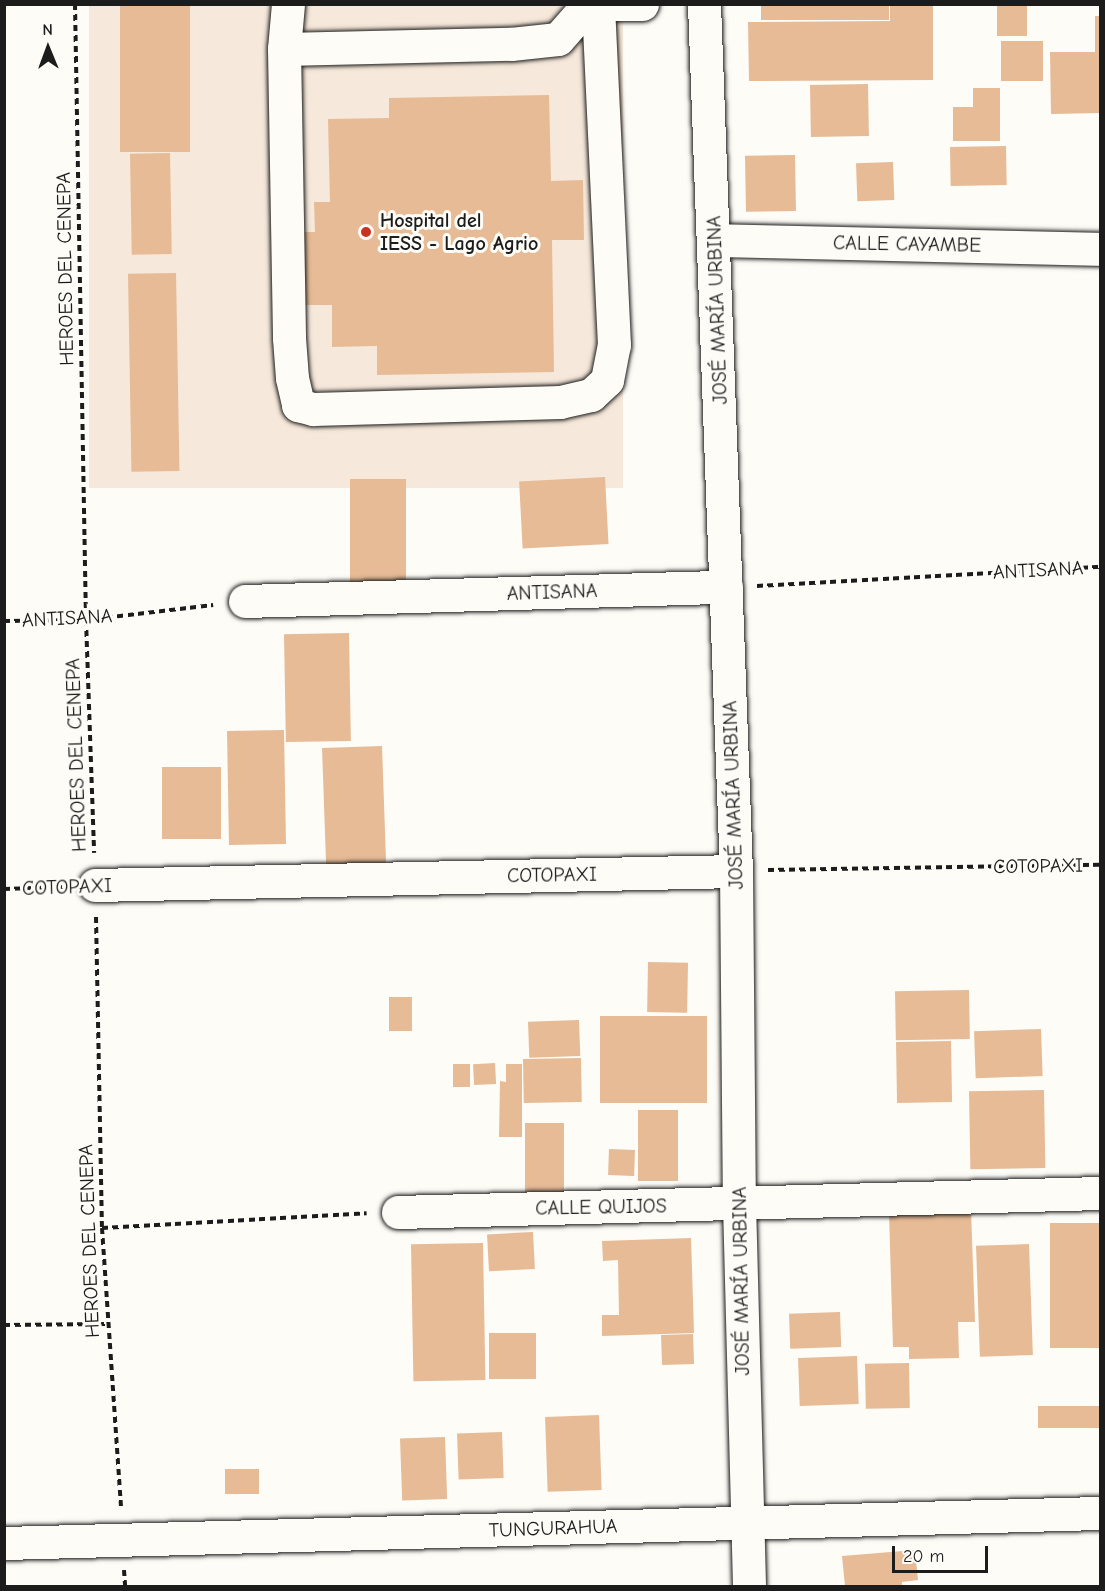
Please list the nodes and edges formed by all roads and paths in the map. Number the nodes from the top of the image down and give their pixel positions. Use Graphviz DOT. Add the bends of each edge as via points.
graph roads {
  1 [pos="75,4"];
  2 [pos="288,4"];
  3 [pos="642,4"];
  4 [pos="704,4"];
  5 [pos="590,6"];
  6 [pos="284,49"];
  7 [pos="714,240"];
  8 [pos="1101,249"];
  9 [pos="1101,567"];
  10 [pos="726,587"];
  11 [pos="245,601"];
  12 [pos="86,620"];
  13 [pos="4,621"];
  14 [pos="1101,865"];
  15 [pos="736,871"];
  16 [pos="95,885"];
  17 [pos="4,888"];
  18 [pos="1101,1193"];
  19 [pos="739,1203"];
  20 [pos="398,1212"];
  21 [pos="102,1228"];
  22 [pos="107,1324"];
  23 [pos="4,1325"];
  24 [pos="1101,1513"];
  25 [pos="746,1523"];
  26 [pos="123,1540"];
  27 [pos="4,1543"];
  28 [pos="749,1587"];
  1 -- 12 [label="path, HEROES DEL CENEPA"];
  2 -- 6 [label="street"];
  3 -- 5 [label="street"];
  4 -- 7 [label="street, JOSÉ MARÍA URBINA"];
  5 -- 6 [label="street" via="558,39"];
  5 -- 6 [label="street" via="614,345 607,380 591,395 560,402 313,409 298,405 289,338"];
  7 -- 8 [label="street, CALLE CAYAMBE"];
  7 -- 10 [label="street, JOSÉ MARÍA URBINA"];
  9 -- 10 [label="path, ANTISANA"];
  10 -- 11 [label="street, ANTISANA"];
  10 -- 15 [label="street, JOSÉ MARÍA URBINA"];
  11 -- 12 [label="path, ANTISANA"];
  12 -- 13 [label="path, ANTISANA"];
  12 -- 16 [label="path, HEROES DEL CENEPA"];
  14 -- 15 [label="path, COTOPAXI"];
  15 -- 16 [label="street, COTOPAXI"];
  15 -- 19 [label="street, JOSÉ MARÍA URBINA"];
  16 -- 17 [label="path, COTOPAXI"];
  16 -- 21 [label="path, HEROES DEL CENEPA"];
  18 -- 19 [label="street, CALLE QUIJOS"];
  19 -- 20 [label="street, CALLE QUIJOS"];
  19 -- 25 [label="street, JOSÉ MARÍA URBINA"];
  20 -- 21 [label="path"];
  21 -- 22 [label="path, HEROES DEL CENEPA"];
  22 -- 23 [label="path"];
  22 -- 26 [label="path, HEROES DEL CENEPA"];
  24 -- 25 [label="street, TUNGURAHUA"];
  25 -- 26 [label="street, TUNGURAHUA"];
  25 -- 28 [label="street, JOSÉ MARÍA URBINA"];
  26 -- 27 [label="street, TUNGURAHUA"];
}
